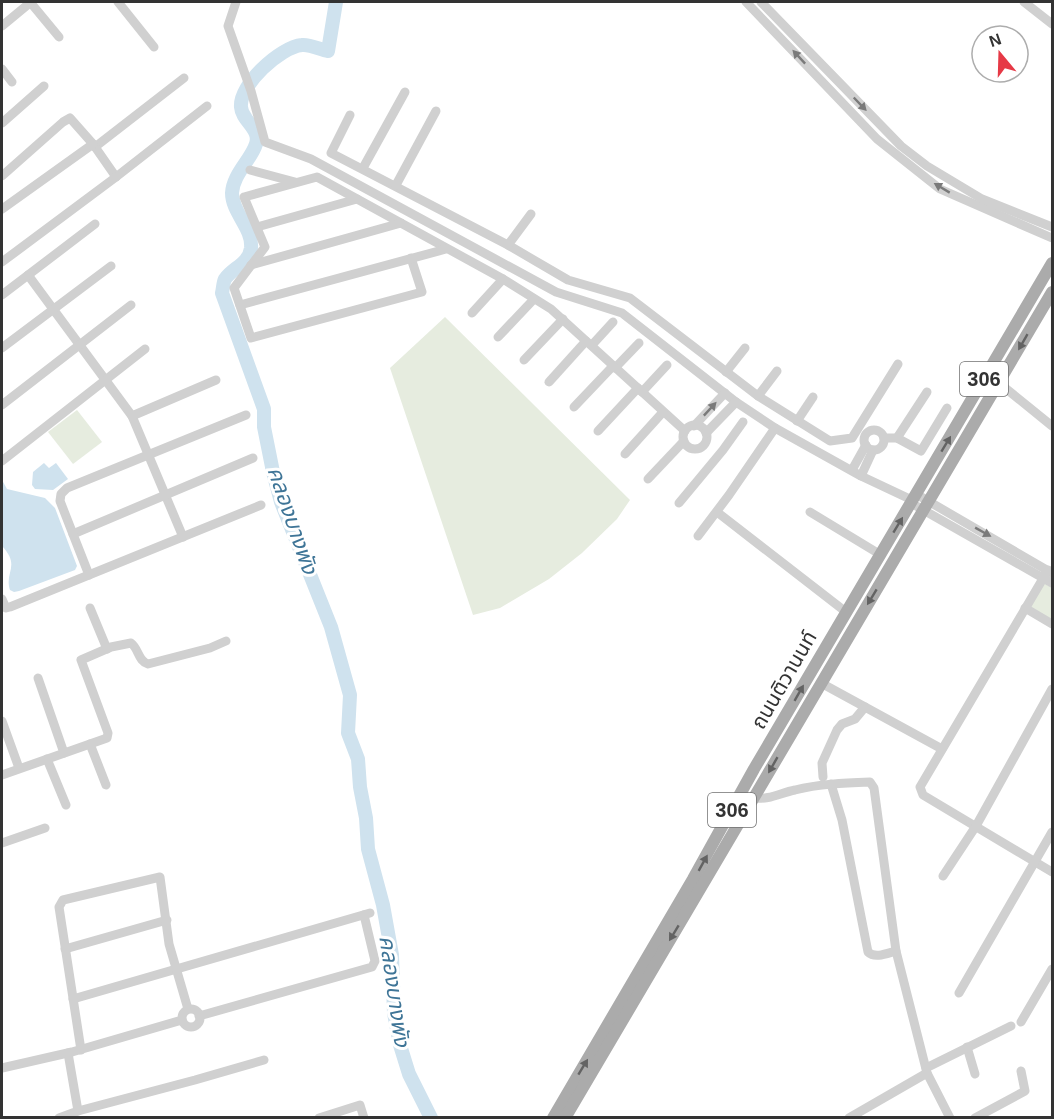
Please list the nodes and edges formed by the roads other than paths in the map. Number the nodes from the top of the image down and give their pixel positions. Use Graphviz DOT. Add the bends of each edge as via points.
graph roads {
  1 [pos="31,2"];
  2 [pos="118,2"];
  3 [pos="236,2"];
  4 [pos="746,2"];
  5 [pos="761,2"];
  6 [pos="1024,2"];
  7 [pos="1053,24"];
  8 [pos="2,26"];
  9 [pos="59,37"];
  10 [pos="154,47"];
  11 [pos="2,69"];
  12 [pos="184,78"];
  13 [pos="12,82"];
  14 [pos="44,86"];
  15 [pos="405,92"];
  16 [pos="207,106"];
  17 [pos="436,111"];
  18 [pos="350,115"];
  19 [pos="2,123"];
  20 [pos="94,146"];
  21 [pos="363,168"];
  22 [pos="250,170"];
  23 [pos="2,176"];
  24 [pos="116,177"];
  25 [pos="297,183"];
  26 [pos="396,185"];
  27 [pos="357,199"];
  28 [pos="2,209"];
  29 [pos="531,214"];
  30 [pos="401,223"];
  31 [pos="95,224"];
  32 [pos="257,227"];
  33 [pos="1053,227"];
  34 [pos="1053,238"];
  35 [pos="508,245"];
  36 [pos="446,249"];
  37 [pos="411,258"];
  38 [pos="2,262"];
  39 [pos="1053,263"];
  40 [pos="251,265"];
  41 [pos="111,266"];
  42 [pos="28,275"];
  43 [pos="503,279"];
  44 [pos="1053,292"];
  45 [pos="2,295"];
  46 [pos="534,298"];
  47 [pos="131,305"];
  48 [pos="240,305"];
  49 [pos="55,309"];
  50 [pos="472,313"];
  51 [pos="563,319"];
  52 [pos="613,322"];
  53 [pos="498,337"];
  54 [pos="589,343"];
  55 [pos="639,343"];
  56 [pos="80,345"];
  57 [pos="2,348"];
  58 [pos="745,348"];
  59 [pos="145,349"];
  60 [pos="524,360"];
  61 [pos="898,364"];
  62 [pos="667,365"];
  63 [pos="614,367"];
  64 [pos="777,371"];
  65 [pos="726,372"];
  66 [pos="107,380"];
  67 [pos="216,381"];
  68 [pos="549,382"];
  69 [pos="999,383"];
  70 [pos="640,390"];
  71 [pos="927,392"];
  72 [pos="725,393"];
  73 [pos="758,396"];
  74 [pos="813,397"];
  75 [pos="736,402"];
  76 [pos="2,405"];
  77 [pos="574,407"];
  78 [pos="948,408"];
  79 [pos="663,412"];
  80 [pos="246,415"];
  81 [pos="132,416"];
  82 [pos="797,421"];
  83 [pos="743,422"];
  84 [pos="694,426"];
  85 [pos="1053,426"];
  86 [pos="775,428"];
  87 [pos="598,431"];
  88 [pos="685,431"];
  89 [pos="706,434"];
  90 [pos="852,438"];
  91 [pos="884,438"];
  92 [pos="897,438"];
  93 [pos="684,441"];
  94 [pos="868,444"];
  95 [pos="702,447"];
  96 [pos="625,454"];
  97 [pos="148,455"];
  98 [pos="253,458"];
  99 [pos="716,458"];
  100 [pos="2,461"];
  101 [pos="852,470"];
  102 [pos="861,476"];
  103 [pos="648,479"];
  104 [pos="165,495"];
  105 [pos="913,499"];
  106 [pos="679,503"];
  107 [pos="261,505"];
  108 [pos="927,507"];
  109 [pos="717,512"];
  110 [pos="810,512"];
  111 [pos="73,534"];
  112 [pos="698,536"];
  113 [pos="183,537"];
  114 [pos="880,555"];
  115 [pos="89,575"];
  116 [pos="1049,576"];
  117 [pos="2,598"];
  118 [pos="90,608"];
  119 [pos="1025,608"];
  120 [pos="846,612"];
  121 [pos="1053,624"];
  122 [pos="226,641"];
  123 [pos="107,650"];
  124 [pos="38,678"];
  125 [pos="821,683"];
  126 [pos="1053,689"];
  127 [pos="865,707"];
  128 [pos="2,721"];
  129 [pos="90,744"];
  130 [pos="942,749"];
  131 [pos="64,753"];
  132 [pos="47,759"];
  133 [pos="19,768"];
  134 [pos="2,775"];
  135 [pos="827,780"];
  136 [pos="106,784"];
  137 [pos="754,798"];
  138 [pos="66,805"];
  139 [pos="976,826"];
  140 [pos="45,828"];
  141 [pos="1053,832"];
  142 [pos="2,843"];
  143 [pos="1036,862"];
  144 [pos="1053,872"];
  145 [pos="943,876"];
  146 [pos="695,888"];
  147 [pos="167,920"];
  148 [pos="65,949"];
  149 [pos="896,951"];
  150 [pos="176,968"];
  151 [pos="1053,969"];
  152 [pos="959,993"];
  153 [pos="74,999"];
  154 [pos="188,1009"];
  155 [pos="199,1016"];
  156 [pos="182,1020"];
  157 [pos="1021,1022"];
  158 [pos="1011,1026"];
  159 [pos="967,1047"];
  160 [pos="81,1050"];
  161 [pos="68,1053"];
  162 [pos="264,1060"];
  163 [pos="2,1068"];
  164 [pos="926,1071"];
  165 [pos="1021,1071"];
  166 [pos="975,1074"];
  167 [pos="78,1111"];
  168 [pos="58,1118"];
  169 [pos="319,1118"];
  170 [pos="364,1118"];
  171 [pos="553,1118"];
  172 [pos="565,1118"];
  173 [pos="849,1118"];
  174 [pos="950,1118"];
  175 [pos="975,1118"];
  1 -- 8 [label="street"];
  1 -- 9 [label="street"];
  2 -- 10 [label="street"];
  3 -- 72 [label="street" via="228,26 265,142 311,159 555,292 622,313"];
  34 -- 4 [label="street, one-way" via="940,189 877,139"];
  5 -- 33 [label="street, one-way" via="901,146 981,199"];
  6 -- 7 [label="street"];
  11 -- 13 [label="street"];
  12 -- 20 [label="street"];
  14 -- 19 [label="street"];
  15 -- 21 [label="street"];
  16 -- 24 [label="street"];
  17 -- 26 [label="street"];
  18 -- 21 [label="street" via="331,153"];
  20 -- 23 [label="street" via="68,119"];
  20 -- 24 [label="street"];
  20 -- 28 [label="street"];
  21 -- 26 [label="street"];
  22 -- 25 [label="street"];
  24 -- 38 [label="street"];
  25 -- 27 [label="street" via="317,177"];
  25 -- 32 [label="street" via="244,198"];
  26 -- 35 [label="street"];
  27 -- 30 [label="street"];
  27 -- 32 [label="street"];
  29 -- 35 [label="street"];
  30 -- 36 [label="street"];
  30 -- 40 [label="street"];
  31 -- 42 [label="street"];
  32 -- 40 [label="street" via="265,247"];
  35 -- 65 [label="street" via="568,280 630,298"];
  36 -- 37 [label="street"];
  36 -- 43 [label="street"];
  37 -- 48 [label="street"];
  37 -- 48 [label="street" via="422,292 251,339"];
  105 -- 39 [label="main road, ถนนติวานนท์ / 306, one-way"];
  40 -- 48 [label="street" via="234,288"];
  41 -- 49 [label="street"];
  42 -- 45 [label="street"];
  42 -- 49 [label="street"];
  43 -- 46 [label="street"];
  43 -- 50 [label="street"];
  44 -- 69 [label="main road, ถนนติวานนท์ / 306, one-way"];
  46 -- 51 [label="street"];
  46 -- 53 [label="street"];
  47 -- 56 [label="street"];
  49 -- 56 [label="street"];
  49 -- 57 [label="street"];
  51 -- 54 [label="street"];
  51 -- 60 [label="street"];
  52 -- 54 [label="street"];
  54 -- 63 [label="street"];
  54 -- 68 [label="street"];
  55 -- 63 [label="street"];
  56 -- 66 [label="street"];
  56 -- 76 [label="street"];
  58 -- 65 [label="street"];
  59 -- 66 [label="street"];
  61 -- 90 [label="street"];
  62 -- 70 [label="street"];
  63 -- 70 [label="street"];
  63 -- 77 [label="street"];
  64 -- 73 [label="street"];
  65 -- 73 [label="street"];
  66 -- 81 [label="street"];
  66 -- 100 [label="street"];
  67 -- 81 [label="street"];
  69 -- 85 [label="street"];
  69 -- 108 [label="main road, ถนนติวานนท์ / 306"];
  70 -- 79 [label="street"];
  70 -- 87 [label="street"];
  71 -- 92 [label="street"];
  72 -- 75 [label="street"];
  84 -- 72 [label="street, one-way"];
  73 -- 82 [label="street"];
  74 -- 82 [label="street"];
  75 -- 86 [label="street"];
  75 -- 89 [label="street"];
  78 -- 92 [label="street" via="921,451"];
  79 -- 88 [label="street"];
  79 -- 96 [label="street"];
  80 -- 97 [label="street"];
  81 -- 97 [label="street"];
  82 -- 90 [label="street" via="830,441"];
  83 -- 99 [label="street"];
  84 -- 88 [label="street"];
  84 -- 89 [label="street"];
  86 -- 101 [label="street"];
  86 -- 109 [label="street"];
  88 -- 93 [label="street"];
  89 -- 95 [label="street"];
  90 -- 94 [label="street"];
  91 -- 92 [label="street"];
  91 -- 94 [label="street" via="882,447"];
  91 -- 94 [label="street" via="881,432 869,431"];
  93 -- 95 [label="street" via="691,448"];
  93 -- 103 [label="street"];
  94 -- 101 [label="street"];
  94 -- 102 [label="street"];
  95 -- 99 [label="street"];
  97 -- 104 [label="street"];
  97 -- 111 [label="street" via="67,488 61,494"];
  98 -- 104 [label="street"];
  99 -- 106 [label="street"];
  101 -- 102 [label="street"];
  102 -- 105 [label="street"];
  104 -- 111 [label="street"];
  104 -- 113 [label="street"];
  105 -- 108 [label="street"];
  114 -- 105 [label="main road, ถนนติวานนท์ / 306, one-way"];
  107 -- 113 [label="street"];
  108 -- 116 [label="street"];
  108 -- 125 [label="main road, ถนนติวานนท์ / 306, one-way"];
  109 -- 112 [label="street"];
  109 -- 120 [label="street"];
  110 -- 114 [label="street"];
  111 -- 115 [label="street"];
  113 -- 115 [label="street"];
  114 -- 120 [label="main road, ถนนติวานนท์ / 306"];
  115 -- 117 [label="street" via="10,608 6,608"];
  116 -- 119 [label="street"];
  118 -- 123 [label="street"];
  119 -- 121 [label="street"];
  119 -- 130 [label="street"];
  146 -- 120 [label="main road, ถนนติวานนท์ / 306, one-way" via="754,769"];
  122 -- 123 [label="street" via="148,664 131,643"];
  123 -- 129 [label="street" via="81,660 108,735"];
  124 -- 131 [label="street"];
  125 -- 127 [label="street"];
  125 -- 137 [label="main road, ถนนติวานนท์ / 306, one-way"];
  126 -- 139 [label="street"];
  127 -- 130 [label="street"];
  127 -- 135 [label="street" via="837,730 822,763"];
  128 -- 133 [label="street"];
  129 -- 131 [label="street"];
  129 -- 136 [label="street"];
  130 -- 139 [label="street" via="920,788 923,795"];
  131 -- 132 [label="street"];
  132 -- 133 [label="street"];
  132 -- 138 [label="street"];
  133 -- 134 [label="street"];
  135 -- 137 [label="street" via="766,799"];
  135 -- 149 [label="street" via="842,820 868,952 878,955"];
  135 -- 149 [label="street" via="870,782 874,788"];
  137 -- 146 [label="main road, ถนนติวานนท์ / 306"];
  139 -- 143 [label="street"];
  139 -- 145 [label="street"];
  140 -- 142 [label="street"];
  141 -- 143 [label="street"];
  143 -- 144 [label="street"];
  143 -- 152 [label="street"];
  171 -- 146 [label="main road, ถนนติวานนท์ / 306, one-way"];
  146 -- 172 [label="main road, ถนนติวานนท์ / 306, one-way"];
  147 -- 148 [label="street"];
  147 -- 148 [label="street" via="160,877 63,900 58,907"];
  147 -- 150 [label="street"];
  148 -- 153 [label="street"];
  149 -- 164 [label="street"];
  150 -- 153 [label="street"];
  150 -- 154 [label="street"];
  150 -- 155 [label="street" via="367,914 375,961 372,967"];
  151 -- 157 [label="street"];
  153 -- 160 [label="street"];
  154 -- 155 [label="street"];
  154 -- 156 [label="street"];
  155 -- 156 [label="street" via="193,1026"];
  156 -- 160 [label="street"];
  158 -- 159 [label="street"];
  159 -- 164 [label="street"];
  159 -- 166 [label="street"];
  160 -- 161 [label="street"];
  161 -- 163 [label="street"];
  161 -- 167 [label="street"];
  162 -- 167 [label="street"];
  164 -- 173 [label="street"];
  164 -- 174 [label="street"];
  165 -- 175 [label="street" via="1025,1091"];
  167 -- 168 [label="street"];
  169 -- 170 [label="street" via="360,1106"];
}
